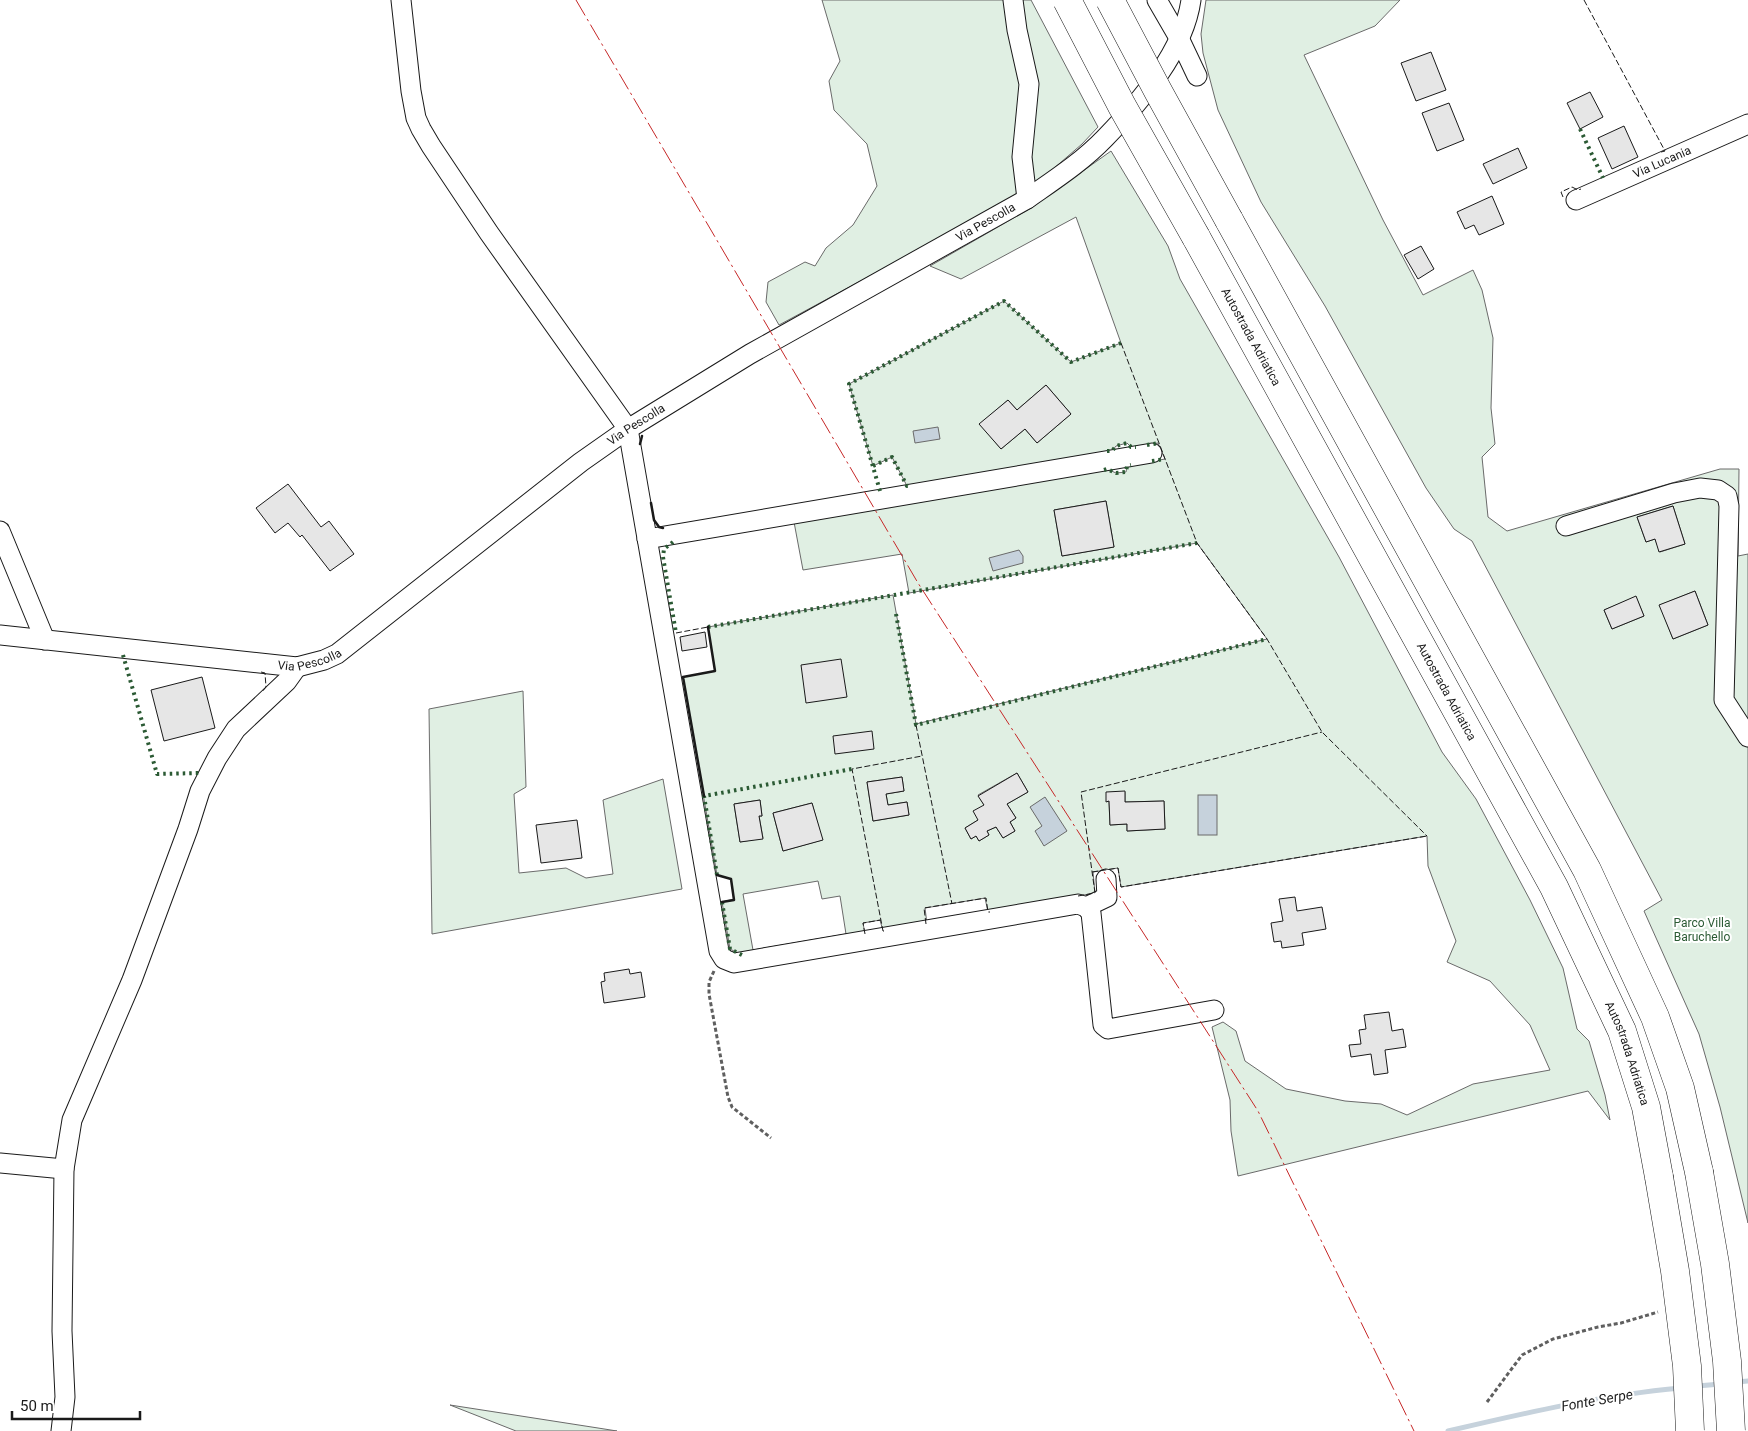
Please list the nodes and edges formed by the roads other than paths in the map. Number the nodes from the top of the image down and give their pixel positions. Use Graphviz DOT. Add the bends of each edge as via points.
graph roads {
  1 [pos="401,0"];
  2 [pos="1013,0"];
  3 [pos="1067,0"];
  4 [pos="1110,0"];
  5 [pos="1157,0"];
  6 [pos="1191,0"];
  7 [pos="1179,38"];
  8 [pos="1197,76"];
  9 [pos="1748,124"];
  10 [pos="1027,200"];
  11 [pos="1576,200"];
  12 [pos="628,429"];
  13 [pos="1152,453"];
  14 [pos="1566,526"];
  15 [pos="0,531"];
  16 [pos="647,539"];
  17 [pos="0,635"];
  18 [pos="45,640"];
  19 [pos="297,667"];
  20 [pos="1748,737"];
  21 [pos="1106,879"];
  22 [pos="1086,907"];
  23 [pos="1214,1010"];
  24 [pos="0,1163"];
  25 [pos="64,1169"];
  26 [pos="62,1431"];
  27 [pos="1690,1431"];
  28 [pos="1731,1431"];
  1 -- 12 [label="street" via="413,100 421,129 489,233"];
  2 -- 10 [label="street" via="1029,84 1022,156"];
  3 -- 27 [label="highway, Autostrada Adriatica, bridge" via="1122,106 1554,887 1622,1031 1646,1108 1659,1177 1687,1366"];
  4 -- 28 [label="highway, bridge" via="1587,870 1655,1017 1680,1088 1699,1172 1727,1361"];
  5 -- 7 [label="street"];
  6 -- 7 [label="street, Via Pescolla"];
  7 -- 8 [label="street"];
  7 -- 10 [label="street, Via Pescolla" via="1171,56 1105,139"];
  9 -- 11 [label="street, Via Lucania"];
  10 -- 12 [label="street, Via Pescolla" via="750,354"];
  12 -- 16 [label="street"];
  12 -- 19 [label="street, Via Pescolla" via="581,462 336,654"];
  13 -- 16 [label="street"];
  14 -- 20 [label="street" via="1700,488 1718,490 1727,496 1730,506 1724,700"];
  15 -- 18 [label="street"];
  16 -- 22 [label="street" via="719,951 724,959 734,963 1078,904"];
  17 -- 18 [label="street, Via Pescolla"];
  18 -- 19 [label="street, Via Pescolla"];
  19 -- 25 [label="street" via="287,681 236,729 200,791 132,980 72,1120"];
  21 -- 22 [label="street" via="1108,896"];
  22 -- 23 [label="street" via="1091,913 1103,1025 1108,1029"];
  24 -- 25 [label="street"];
  25 -- 26 [label="street" via="62,1331 65,1397"];
}
